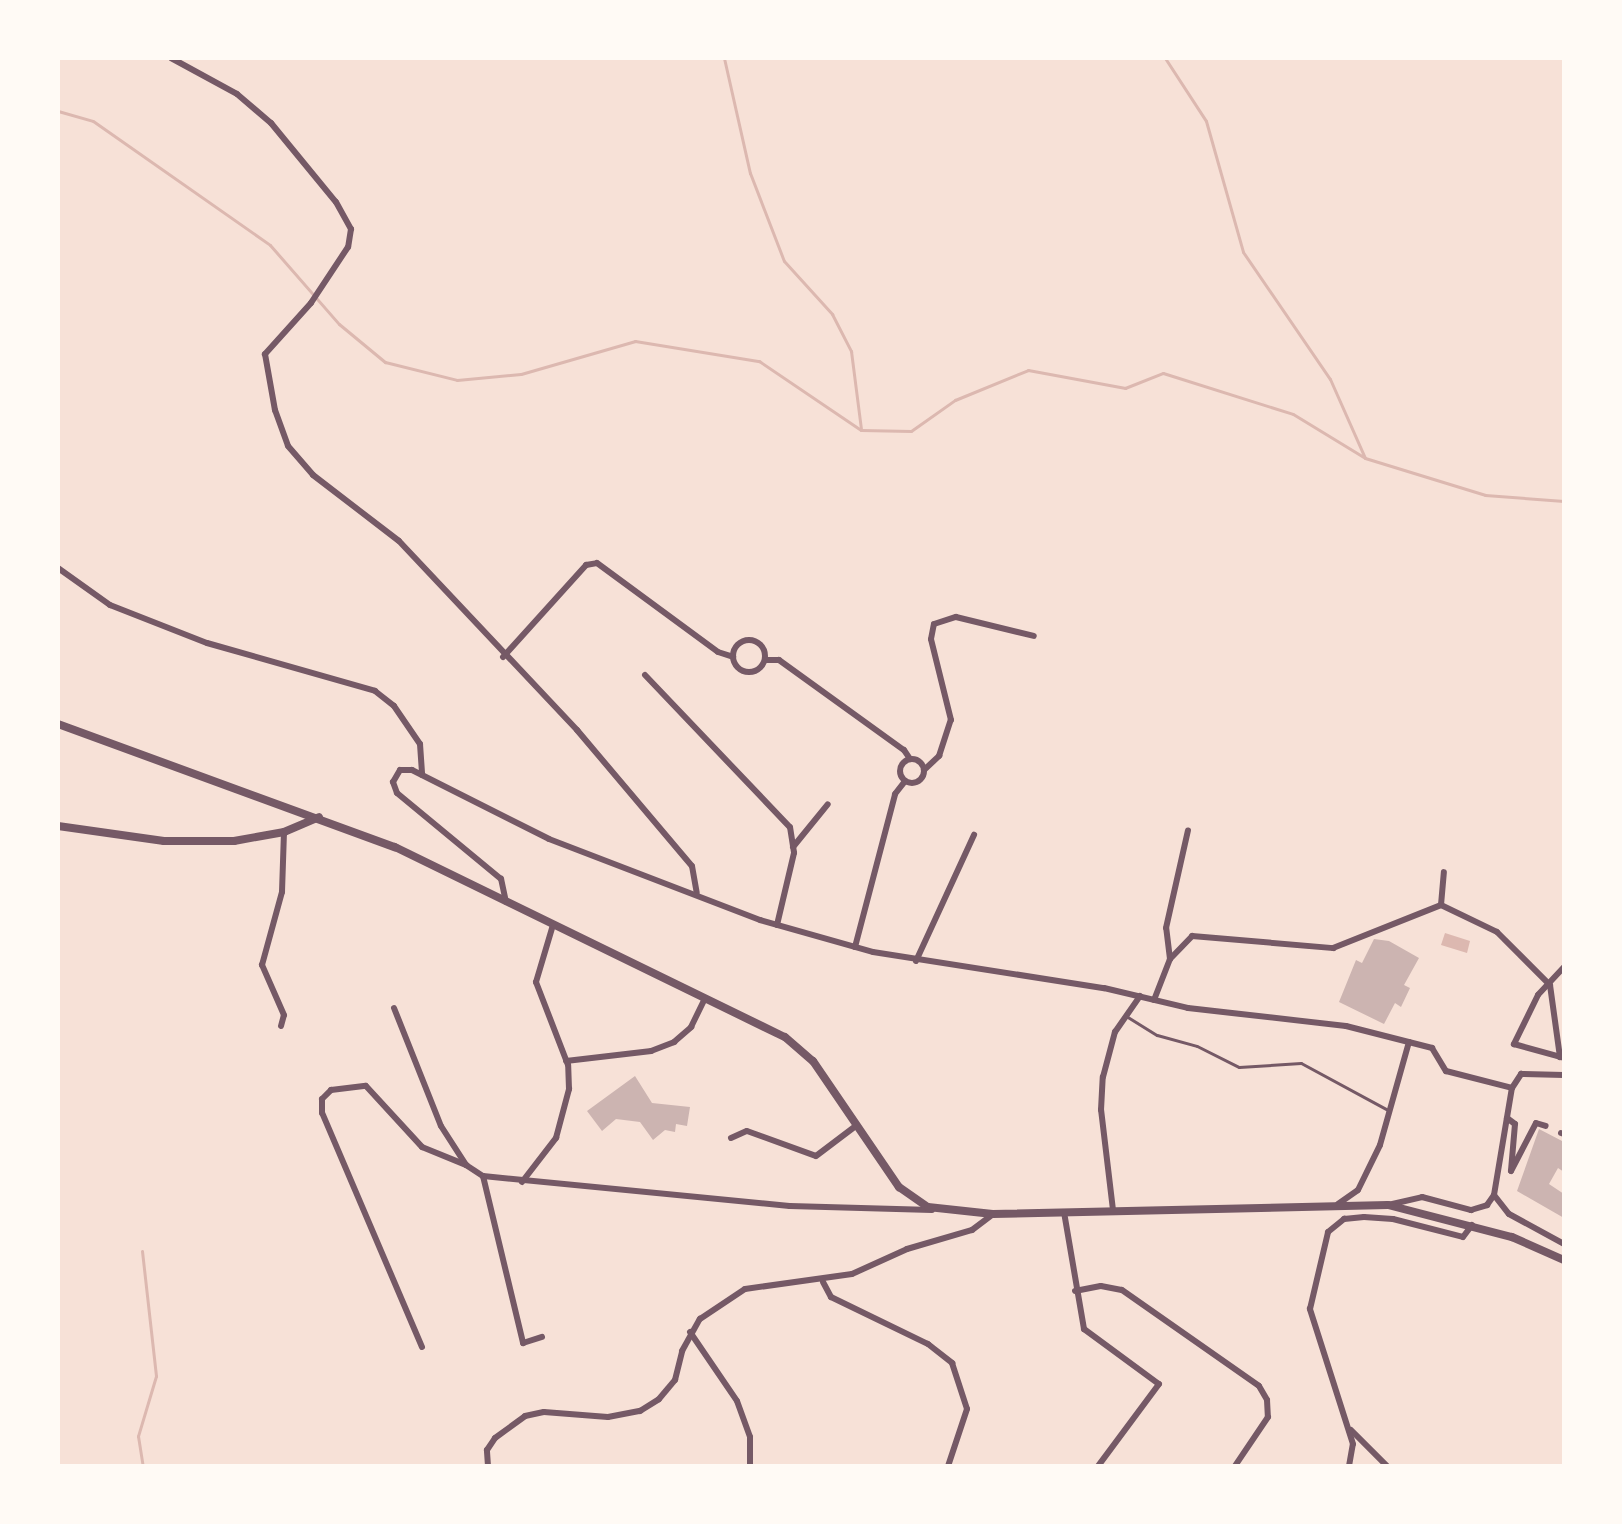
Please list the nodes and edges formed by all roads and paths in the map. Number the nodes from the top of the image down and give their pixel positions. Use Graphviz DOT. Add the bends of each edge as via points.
graph roads {
  1 [pos="171,58"];
  2 [pos="58,568"];
  3 [pos="1034,636"];
  4 [pos="503,657"];
  5 [pos="733,657"];
  6 [pos="765,660"];
  7 [pos="645,675"];
  8 [pos="58,724"];
  9 [pos="910,759"];
  10 [pos="924,770"];
  11 [pos="422,775"];
  12 [pos="905,781"];
  13 [pos="828,804"];
  14 [pos="319,817"];
  15 [pos="58,826"];
  16 [pos="1188,830"];
  17 [pos="284,832"];
  18 [pos="974,835"];
  19 [pos="793,847"];
  20 [pos="1444,872"];
  21 [pos="697,893"];
  22 [pos="506,902"];
  23 [pos="1441,905"];
  24 [pos="553,925"];
  25 [pos="777,925"];
  26 [pos="855,947"];
  27 [pos="1170,959"];
  28 [pos="916,961"];
  29 [pos="1564,967"];
  30 [pos="1550,985"];
  31 [pos="1140,996"];
  32 [pos="705,998"];
  33 [pos="1154,1000"];
  34 [pos="394,1008"];
  35 [pos="1125,1015"];
  36 [pos="281,1026"];
  37 [pos="1409,1042"];
  38 [pos="1562,1057"];
  39 [pos="566,1061"];
  40 [pos="1564,1075"];
  41 [pos="1512,1088"];
  42 [pos="1388,1110"];
  43 [pos="1507,1118"];
  44 [pos="857,1125"];
  45 [pos="1546,1126"];
  46 [pos="731,1138"];
  47 [pos="466,1165"];
  48 [pos="483,1176"];
  49 [pos="522,1182"];
  50 [pos="1494,1195"];
  51 [pos="1388,1205"];
  52 [pos="1334,1206"];
  53 [pos="939,1210"];
  54 [pos="1113,1210"];
  55 [pos="1064,1212"];
  56 [pos="993,1214"];
  57 [pos="1472,1225"];
  58 [pos="1564,1244"];
  59 [pos="1564,1260"];
  60 [pos="823,1282"];
  61 [pos="1075,1291"];
  62 [pos="690,1332"];
  63 [pos="542,1337"];
  64 [pos="422,1347"];
  65 [pos="1349,1428"];
  66 [pos="486,1465"];
  67 [pos="750,1466"];
  68 [pos="948,1466"];
  69 [pos="1098,1466"];
  70 [pos="1235,1466"];
  71 [pos="1349,1466"];
  72 [pos="1387,1466"];
  1 -- 4 [label="street" via="237,94 289,142 347,220 351,238 343,255 311,303 269,345 266,362 288,446 313,475 399,541"];
  2 -- 11 [label="street" via="110,605 207,643 375,691 394,706 420,744"];
  3 -- 10 [label="street" via="956,617 934,624 931,639 952,711 939,756"];
  4 -- 5 [label="street" via="586,565 597,563 718,652"];
  4 -- 21 [label="street" via="586,739 676,845 697,875"];
  5 -- 6 [label="street" via="748,672"];
  5 -- 6 [label="street" via="735,648 751,640 764,651"];
  6 -- 9 [label="street" via="779,660"];
  7 -- 19 [label="street" via="783,818"];
  8 -- 14 [label="street"];
  9 -- 10 [label="street"];
  9 -- 12 [label="street" via="902,766"];
  10 -- 12 [label="street" via="918,782"];
  11 -- 21 [label="street" via="521,827"];
  11 -- 22 [label="street" via="400,770 393,782 397,793 501,879"];
  12 -- 26 [label="street" via="895,794"];
  13 -- 19 [label="street"];
  14 -- 17 [label="street"];
  14 -- 22 [label="street" via="395,847"];
  15 -- 17 [label="street" via="191,842"];
  16 -- 27 [label="street" via="1166,928"];
  17 -- 36 [label="street" via="282,892 262,965 284,1015"];
  18 -- 28 [label="street"];
  19 -- 25 [label="street"];
  20 -- 23 [label="street"];
  21 -- 25 [label="street"];
  22 -- 24 [label="street"];
  23 -- 27 [label="street" via="1333,948 1197,936"];
  23 -- 30 [label="street" via="1497,932"];
  24 -- 32 [label="street"];
  24 -- 39 [label="street" via="536,982"];
  25 -- 26 [label="street"];
  26 -- 28 [label="street"];
  27 -- 33 [label="street"];
  28 -- 31 [label="street"];
  29 -- 30 [label="street"];
  30 -- 38 [label="street"];
  30 -- 38 [label="street" via="1533,1004 1514,1044"];
  31 -- 33 [label="street"];
  31 -- 35 [label="street"];
  32 -- 39 [label="street" via="691,1027 674,1042 651,1051"];
  32 -- 44 [label="street" via="805,1052"];
  33 -- 37 [label="street" via="1319,1020"];
  34 -- 47 [label="street" via="433,1110"];
  35 -- 42 [label="lane" via="1157,1035 1197,1046 1241,1068 1271,1067 1274,1062 1305,1065"];
  35 -- 54 [label="street" via="1108,1050 1101,1095"];
  37 -- 41 [label="street" via="1432,1048 1446,1071"];
  37 -- 42 [label="street"];
  39 -- 49 [label="street" via="570,1078 562,1125"];
  40 -- 41 [label="street" via="1521,1074"];
  41 -- 43 [label="street"];
  42 -- 52 [label="street" via="1386,1131 1358,1190"];
  43 -- 45 [label="street" via="1515,1124 1511,1171 1536,1123"];
  43 -- 50 [label="street"];
  44 -- 46 [label="street" via="816,1156 747,1131"];
  44 -- 53 [label="street" via="904,1193"];
  47 -- 48 [label="street"];
  47 -- 64 [label="street" via="422,1147 366,1086 331,1090 322,1099 322,1113"];
  48 -- 49 [label="street"];
  48 -- 63 [label="street" via="523,1343"];
  49 -- 53 [label="street" via="854,1211"];
  50 -- 51 [label="street" via="1478,1210 1422,1197"];
  50 -- 58 [label="street" via="1509,1214"];
  51 -- 52 [label="street"];
  51 -- 57 [label="street"];
  52 -- 54 [label="street"];
  53 -- 56 [label="street"];
  54 -- 55 [label="street"];
  55 -- 56 [label="street"];
  55 -- 61 [label="street"];
  56 -- 60 [label="street" via="972,1230"];
  57 -- 59 [label="street"];
  57 -- 65 [label="street" via="1463,1237 1364,1217 1344,1219 1328,1232 1310,1309 1321,1358"];
  60 -- 62 [label="street" via="745,1289 700,1319"];
  60 -- 68 [label="street" via="831,1297 928,1344 957,1371 967,1420"];
  61 -- 69 [label="street" via="1084,1329 1159,1384"];
  61 -- 70 [label="street" via="1101,1286 1122,1290 1259,1386 1268,1417"];
  62 -- 66 [label="street" via="675,1380 659,1399 640,1411 608,1417 544,1412 525,1416 495,1438"];
  62 -- 67 [label="street" via="737,1401 750,1437"];
  65 -- 71 [label="street"];
  65 -- 72 [label="street"];
}
